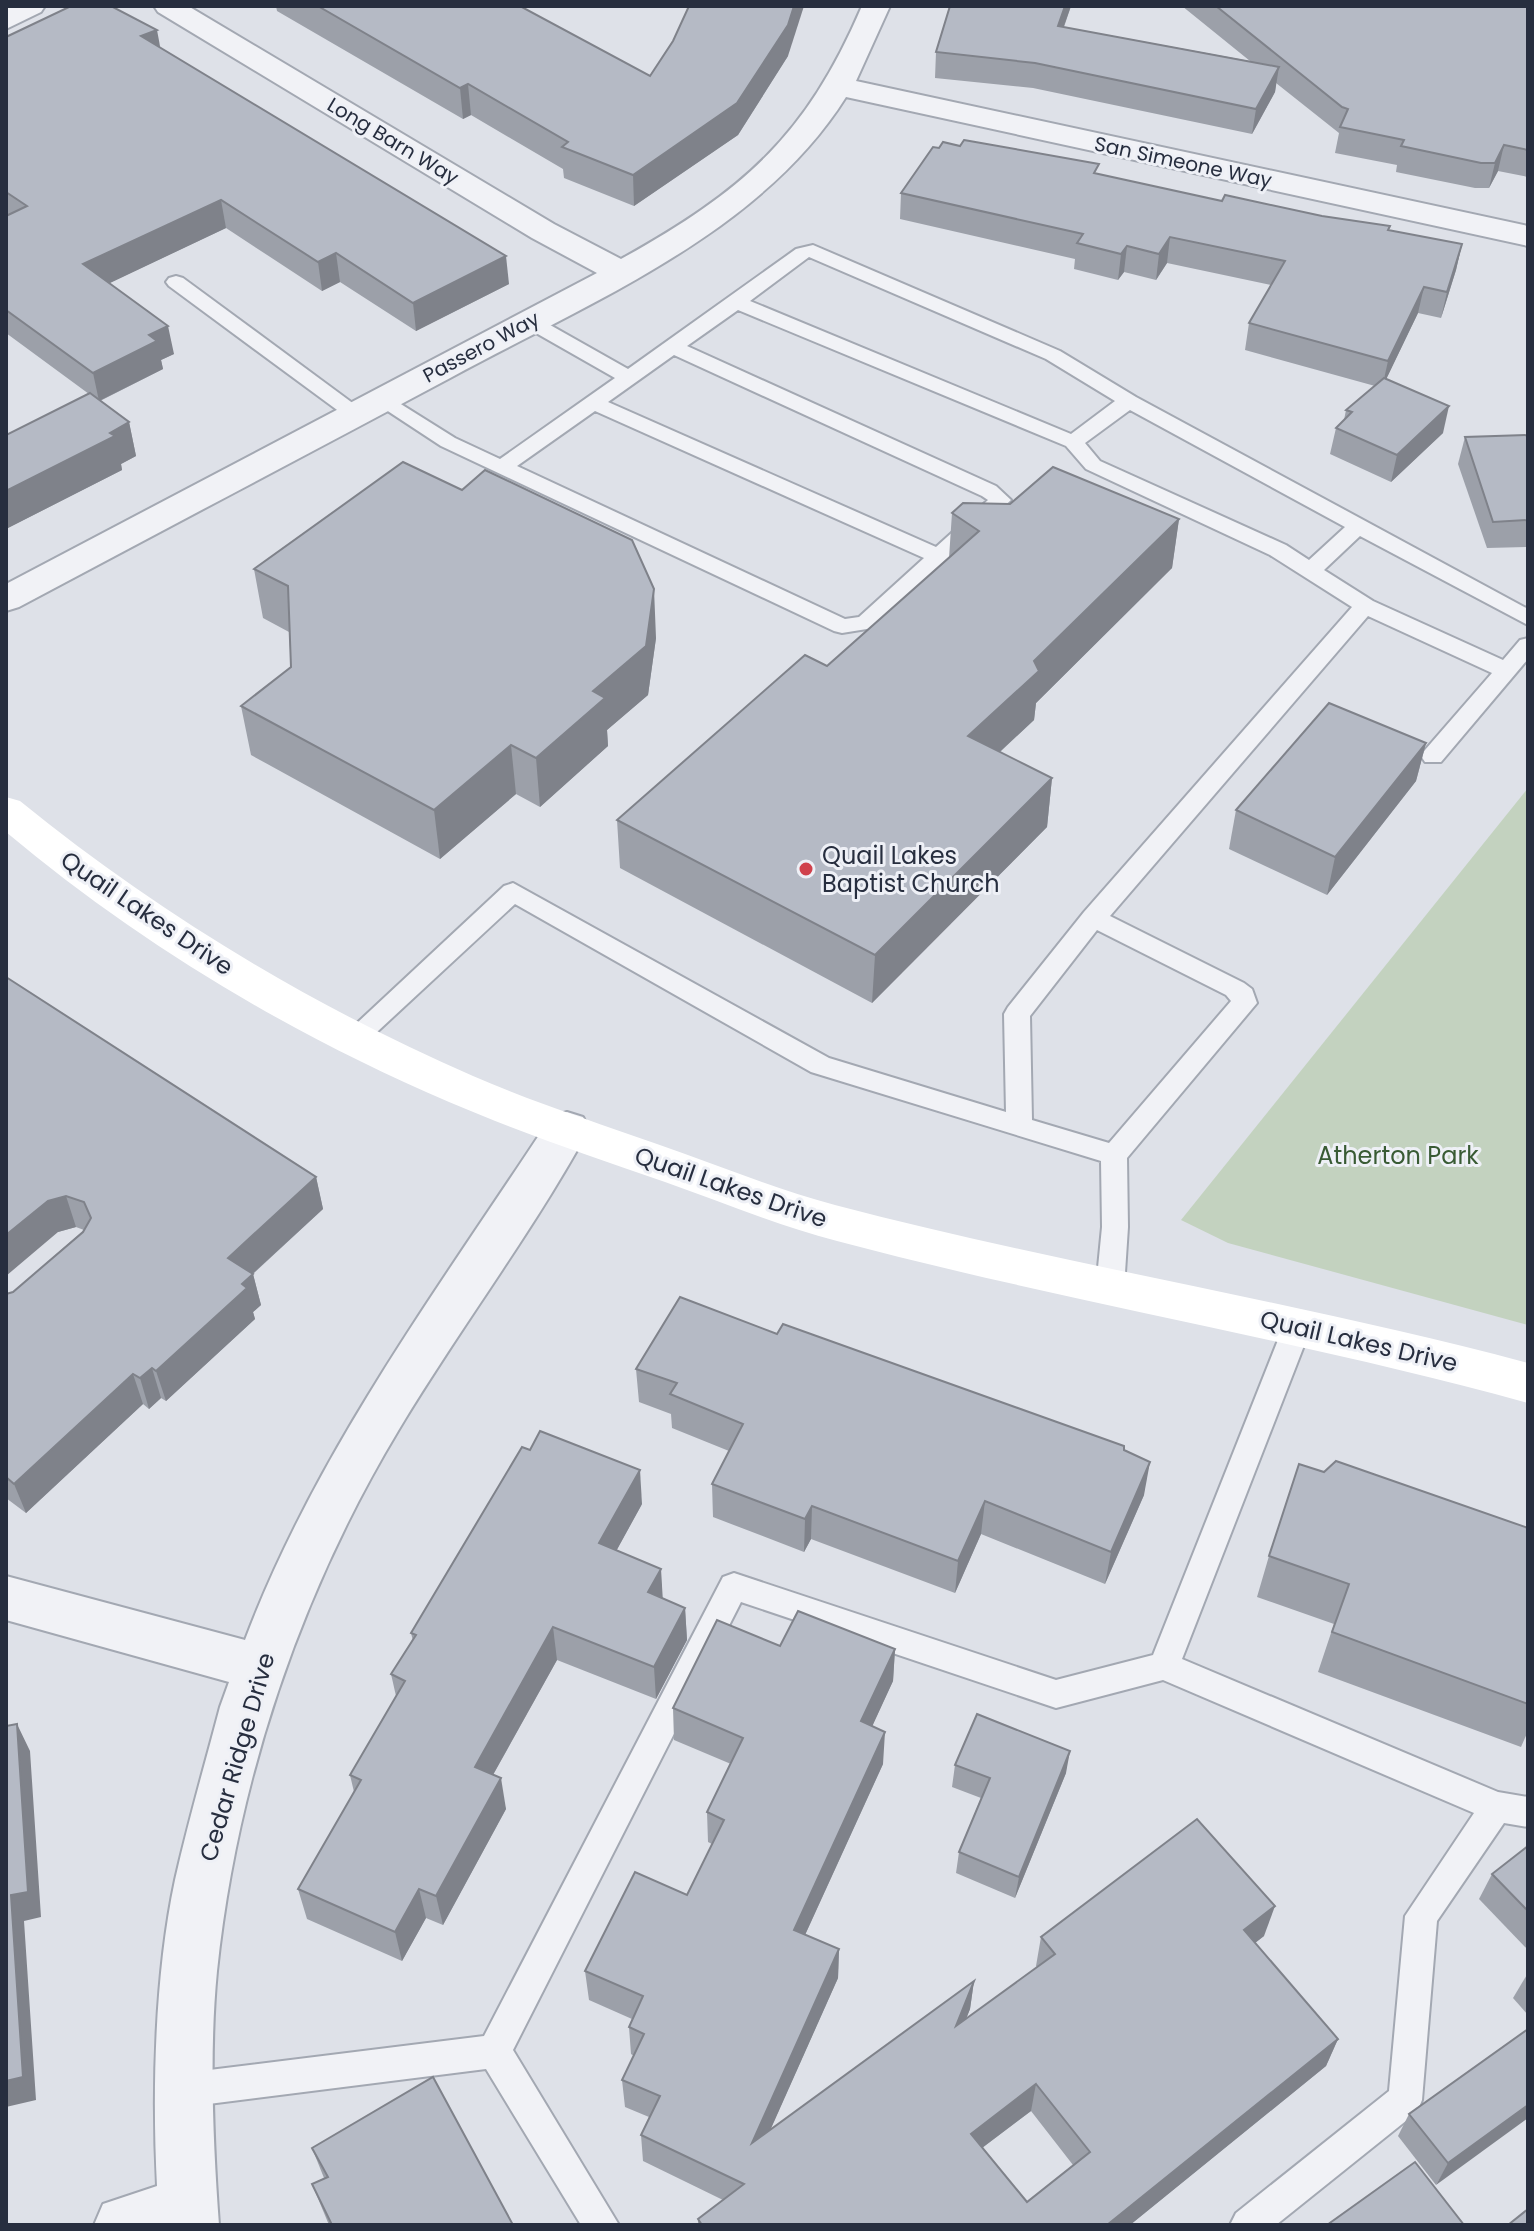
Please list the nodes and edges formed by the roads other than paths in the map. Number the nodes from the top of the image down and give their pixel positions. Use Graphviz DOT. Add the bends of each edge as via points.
graph roads {
  1 [pos="31,6"];
  2 [pos="168,6"];
  3 [pos="876,6"];
  4 [pos="6,20"];
  5 [pos="839,86"];
  6 [pos="1528,236"];
  7 [pos="620,272"];
  8 [pos="176,282"];
  9 [pos="736,302"];
  10 [pos="529,321"];
  11 [pos="675,348"];
  12 [pos="627,376"];
  13 [pos="1129,401"];
  14 [pos="591,402"];
  15 [pos="368,407"];
  16 [pos="1073,442"];
  17 [pos="502,467"];
  18 [pos="1359,525"];
  19 [pos="940,557"];
  20 [pos="1311,571"];
  21 [pos="6,599"];
  22 [pos="1365,606"];
  23 [pos="1528,618"];
  24 [pos="1528,645"];
  25 [pos="1505,670"];
  26 [pos="1433,756"];
  27 [pos="6,811"];
  28 [pos="1095,918"];
  29 [pos="355,1037"];
  30 [pos="1019,1125"];
  31 [pos="567,1129"];
  32 [pos="1114,1155"];
  33 [pos="1110,1288"];
  34 [pos="1298,1325"];
  35 [pos="1528,1383"];
  36 [pos="6,1598"];
  37 [pos="1164,1666"];
  38 [pos="260,1667"];
  39 [pos="1512,1809"];
  40 [pos="494,2051"];
  41 [pos="185,2090"];
  42 [pos="188,2216"];
  43 [pos="124,2225"];
  44 [pos="601,2225"];
  45 [pos="1248,2225"];
  1 -- 4 [label="street"];
  2 -- 7 [label="street, Long Barn Way"];
  3 -- 5 [label="street, Passero Way"];
  5 -- 6 [label="street, San Simeone Way"];
  5 -- 7 [label="street, Passero Way" via="803,138 747,192"];
  7 -- 10 [label="street, Passero Way"];
  8 -- 15 [label="lane"];
  9 -- 11 [label="lane"];
  9 -- 13 [label="lane" via="813,251 1053,355"];
  9 -- 16 [label="lane"];
  10 -- 12 [label="lane"];
  10 -- 15 [label="street, Passero Way"];
  11 -- 12 [label="lane"];
  11 -- 19 [label="lane" via="1001,500"];
  12 -- 14 [label="lane"];
  13 -- 16 [label="lane"];
  13 -- 18 [label="lane"];
  14 -- 17 [label="lane"];
  14 -- 19 [label="lane"];
  15 -- 17 [label="lane"];
  15 -- 21 [label="street, Passero Way"];
  16 -- 20 [label="lane" via="1093,465 1278,550"];
  17 -- 19 [label="lane" via="842,626 865,623"];
  18 -- 20 [label="lane"];
  18 -- 23 [label="lane"];
  20 -- 22 [label="lane"];
  22 -- 25 [label="lane"];
  22 -- 28 [label="lane"];
  24 -- 25 [label="lane"];
  25 -- 26 [label="lane"];
  27 -- 29 [label="main road, Quail Lakes Drive" via="147,919 272,995"];
  28 -- 30 [label="lane" via="1017,1014"];
  28 -- 32 [label="lane" via="1235,989 1244,1003"];
  29 -- 30 [label="lane" via="513,892 820,1065"];
  29 -- 31 [label="main road, Quail Lakes Drive" via="435,1077"];
  30 -- 32 [label="lane"];
  31 -- 33 [label="main road, Quail Lakes Drive" via="831,1222"];
  31 -- 38 [label="street, Cedar Ridge Drive" via="380,1418 291,1585"];
  32 -- 33 [label="lane"];
  33 -- 34 [label="main road, Quail Lakes Drive"];
  34 -- 35 [label="main road, Quail Lakes Drive"];
  34 -- 37 [label="lane"];
  36 -- 38 [label="street"];
  37 -- 39 [label="lane"];
  37 -- 40 [label="lane" via="1056,1694 734,1586"];
  38 -- 41 [label="street, Cedar Ridge Drive" via="202,1881 189,1974"];
  39 -- 45 [label="lane" via="1421,1916 1405,2100"];
  40 -- 41 [label="lane"];
  40 -- 44 [label="lane"];
  41 -- 42 [label="street, Cedar Ridge Drive"];
  42 -- 43 [label="street"];
}
